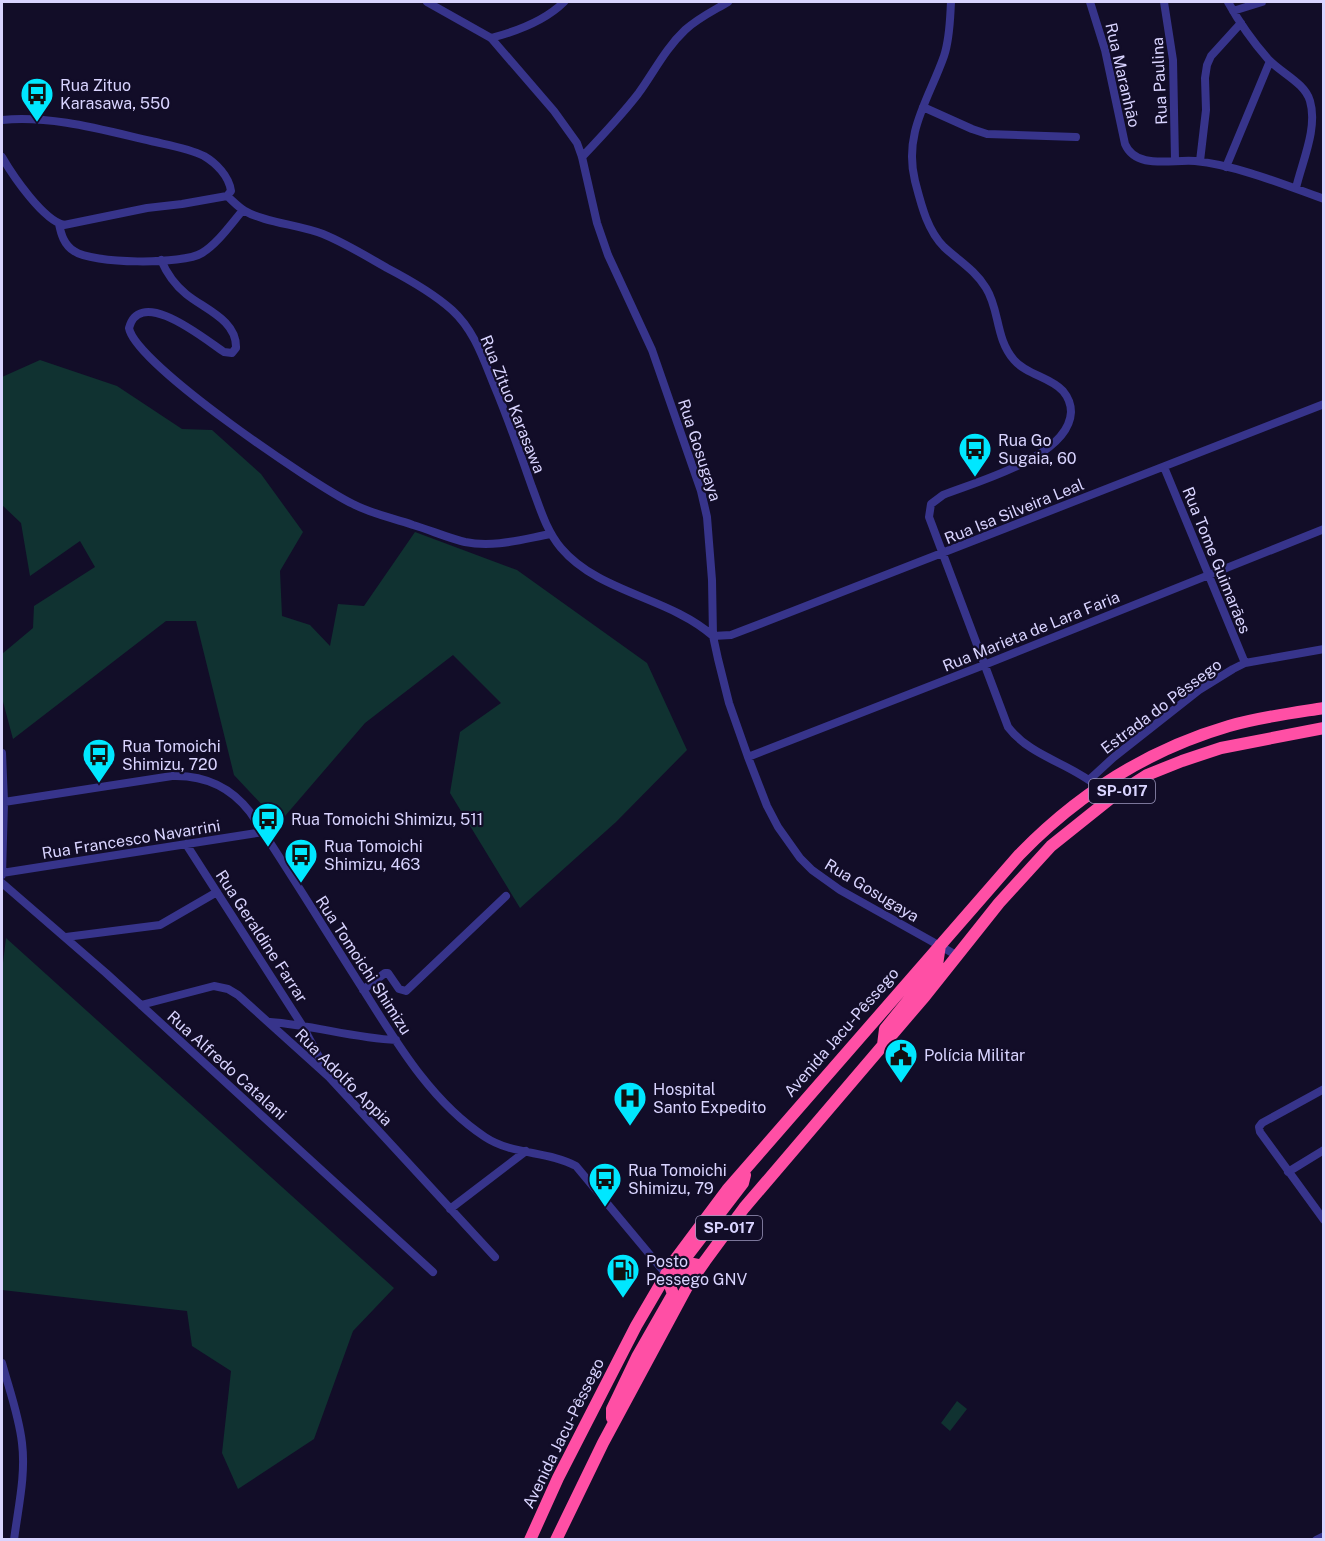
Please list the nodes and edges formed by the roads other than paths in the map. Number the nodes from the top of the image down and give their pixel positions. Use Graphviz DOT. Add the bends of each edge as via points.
graph roads {
  1 [pos="427,2"];
  2 [pos="564,2"];
  3 [pos="728,2"];
  4 [pos="951,2"];
  5 [pos="1090,2"];
  6 [pos="1164,2"];
  7 [pos="1228,2"];
  8 [pos="1262,2"];
  9 [pos="1233,11"];
  10 [pos="1240,23"];
  11 [pos="491,38"];
  12 [pos="1270,61"];
  13 [pos="923,107"];
  14 [pos="2,120"];
  15 [pos="1076,137"];
  16 [pos="582,157"];
  17 [pos="2,158"];
  18 [pos="1175,160"];
  19 [pos="1200,161"];
  20 [pos="1226,167"];
  21 [pos="1296,188"];
  22 [pos="228,195"];
  23 [pos="1323,199"];
  24 [pos="243,210"];
  25 [pos="59,224"];
  26 [pos="161,260"];
  27 [pos="1323,404"];
  28 [pos="1164,467"];
  29 [pos="1323,529"];
  30 [pos="551,534"];
  31 [pos="942,555"];
  32 [pos="1209,575"];
  33 [pos="713,636"];
  34 [pos="1323,649"];
  35 [pos="1245,663"];
  36 [pos="984,665"];
  37 [pos="1323,708"];
  38 [pos="1323,728"];
  39 [pos="2,753"];
  40 [pos="748,757"];
  41 [pos="1093,783"];
  42 [pos="4,802"];
  43 [pos="263,832"];
  44 [pos="186,844"];
  45 [pos="1004,872"];
  46 [pos="2,873"];
  47 [pos="2,881"];
  48 [pos="217,892"];
  49 [pos="506,896"];
  50 [pos="66,937"];
  51 [pos="972,939"];
  52 [pos="940,945"];
  53 [pos="958,956"];
  54 [pos="363,990"];
  55 [pos="141,1005"];
  56 [pos="269,1022"];
  57 [pos="302,1025"];
  58 [pos="396,1040"];
  59 [pos="883,1046"];
  60 [pos="329,1077"];
  61 [pos="1323,1089"];
  62 [pos="1323,1150"];
  63 [pos="526,1151"];
  64 [pos="747,1167"];
  65 [pos="1288,1172"];
  66 [pos="450,1209"];
  67 [pos="1323,1217"];
  68 [pos="495,1257"];
  69 [pos="701,1263"];
  70 [pos="433,1272"];
  71 [pos="666,1274"];
  72 [pos="653,1294"];
  73 [pos="2,1363"];
  74 [pos="625,1382"];
  75 [pos="611,1428"];
  76 [pos="1323,1536"];
  77 [pos="14,1539"];
  78 [pos="530,1539"];
  79 [pos="556,1539"];
  80 [pos="1316,1539"];
  1 -- 11 [label="street, Rua Gosugaya"];
  2 -- 11 [label="street" via="538,21"];
  3 -- 16 [label="street" via="678,37 627,107"];
  4 -- 13 [label="street" via="945,54"];
  5 -- 18 [label="street, Rua Maranhão" via="1130,154 1142,159"];
  6 -- 18 [label="street, Rua Paulina" via="1173,60"];
  7 -- 9 [label="street"];
  8 -- 9 [label="street"];
  9 -- 10 [label="street"];
  10 -- 12 [label="street"];
  10 -- 19 [label="street" via="1207,65"];
  11 -- 16 [label="street, Rua Gosugaya" via="568,129"];
  12 -- 20 [label="street"];
  12 -- 21 [label="street" via="1305,90 1311,103 1309,137"];
  13 -- 15 [label="street" via="987,134"];
  13 -- 31 [label="street" via="910,154 927,222 939,241 969,266 987,289 1000,337 1011,356 1023,368 1063,391 1071,407 1068,424 1040,455 943,495 931,504 929,518"];
  14 -- 22 [label="street, Rua Zituo Karasawa" via="56,122 187,150 203,156 221,171 230,185"];
  16 -- 33 [label="street, Rua Gosugaya" via="608,255 652,350 701,490 709,538"];
  17 -- 25 [label="street" via="17,183"];
  18 -- 19 [label="street"];
  19 -- 20 [label="street"];
  20 -- 21 [label="street"];
  21 -- 23 [label="street"];
  22 -- 24 [label="street, Rua Zituo Karasawa"];
  22 -- 25 [label="street"];
  24 -- 26 [label="street" via="203,253"];
  24 -- 30 [label="street, Rua Zituo Karasawa" via="324,235 355,249 454,311 480,351"];
  25 -- 26 [label="street" via="65,243 84,256"];
  26 -- 30 [label="street" via="178,287 224,321 235,336 236,348 232,353 224,352 184,324 148,312 132,321 129,328 133,338 182,387 309,479 371,512 464,542 485,545"];
  27 -- 28 [label="street, Rua Isa Silveira Leal"];
  28 -- 31 [label="street, Rua Isa Silveira Leal"];
  28 -- 32 [label="street, Rua Tome Guimarães"];
  29 -- 32 [label="street, Rua Marieta de Lara Faria"];
  30 -- 33 [label="street, Rua Zituo Karasawa" via="562,549 597,576 686,616"];
  31 -- 33 [label="street, Rua Isa Silveira Leal" via="741,631"];
  31 -- 36 [label="street"];
  32 -- 35 [label="street, Rua Tome Guimarães"];
  32 -- 36 [label="street, Rua Marieta de Lara Faria"];
  33 -- 40 [label="street, Rua Gosugaya" via="729,703"];
  34 -- 35 [label="street, Estrada do Pêssego"];
  35 -- 41 [label="street, Estrada do Pêssego" via="1199,690 1114,757"];
  36 -- 40 [label="street, Rua Marieta de Lara Faria"];
  36 -- 41 [label="street" via="1000,712 1015,736 1030,749"];
  37 -- 41 [label="highway, Avenida Jacu-Pêssego / SP-017" via="1240,723 1186,741"];
  38 -- 51 [label="highway, SP-017" via="1221,748 1147,775 1051,846"];
  39 -- 42 [label="street"];
  40 -- 52 [label="street, Rua Gosugaya" via="778,827 812,870 840,890"];
  41 -- 45 [label="highway, Avenida Jacu-Pêssego / SP-017"];
  42 -- 43 [label="street, Rua Tomoichi Shimizu" via="188,776 230,791"];
  42 -- 46 [label="street"];
  43 -- 44 [label="street, Rua Francesco Navarrini"];
  43 -- 54 [label="street, Rua Tomoichi Shimizu"];
  44 -- 46 [label="street, Rua Francesco Navarrini"];
  44 -- 48 [label="street, Rua Geraldine Farrar"];
  45 -- 51 [label="highway" via="996,891 956,937 960,944"];
  45 -- 52 [label="highway, Avenida Jacu-Pêssego / SP-017"];
  46 -- 47 [label="street"];
  47 -- 50 [label="street, Rua Alfredo Catalani"];
  48 -- 50 [label="street" via="160,925"];
  48 -- 57 [label="street, Rua Geraldine Farrar"];
  49 -- 54 [label="street" via="406,991 399,989 388,973"];
  50 -- 55 [label="street, Rua Alfredo Catalani"];
  51 -- 53 [label="highway, SP-017"];
  52 -- 53 [label="street, Rua Gosugaya"];
  52 -- 59 [label="highway" via="937,965 885,1029"];
  52 -- 64 [label="highway, Avenida Jacu-Pêssego / SP-017"];
  53 -- 59 [label="highway, SP-017"];
  54 -- 58 [label="street, Rua Tomoichi Shimizu"];
  55 -- 56 [label="street, Rua Adolfo Appia" via="214,986 238,995"];
  55 -- 70 [label="street, Rua Alfredo Catalani"];
  56 -- 57 [label="street"];
  56 -- 60 [label="street, Rua Adolfo Appia"];
  57 -- 58 [label="street"];
  57 -- 60 [label="street, Rua Geraldine Farrar"];
  58 -- 63 [label="street, Rua Tomoichi Shimizu" via="426,1083 471,1126 492,1141"];
  59 -- 69 [label="highway, SP-017"];
  60 -- 66 [label="street, Rua Adolfo Appia"];
  61 -- 65 [label="street" via="1259,1127"];
  62 -- 65 [label="street"];
  63 -- 66 [label="street"];
  63 -- 71 [label="street, Rua Tomoichi Shimizu" via="576,1166"];
  64 -- 69 [label="highway" via="743,1183 687,1256 688,1263"];
  64 -- 71 [label="highway, Avenida Jacu-Pêssego / SP-017"];
  65 -- 67 [label="street"];
  66 -- 68 [label="street, Rua Adolfo Appia"];
  69 -- 71 [label="highway" via="689,1271"];
  69 -- 75 [label="highway, SP-017"];
  71 -- 72 [label="highway, Avenida Jacu-Pêssego / SP-017"];
  71 -- 74 [label="highway" via="673,1294"];
  72 -- 74 [label="highway" via="663,1294 665,1300 628,1366"];
  72 -- 78 [label="highway, Avenida Jacu-Pêssego / SP-017"];
  73 -- 77 [label="street" via="22,1444"];
  74 -- 75 [label="highway" via="612,1409"];
  75 -- 79 [label="highway, SP-017"];
  76 -- 80 [label="street"];
}
